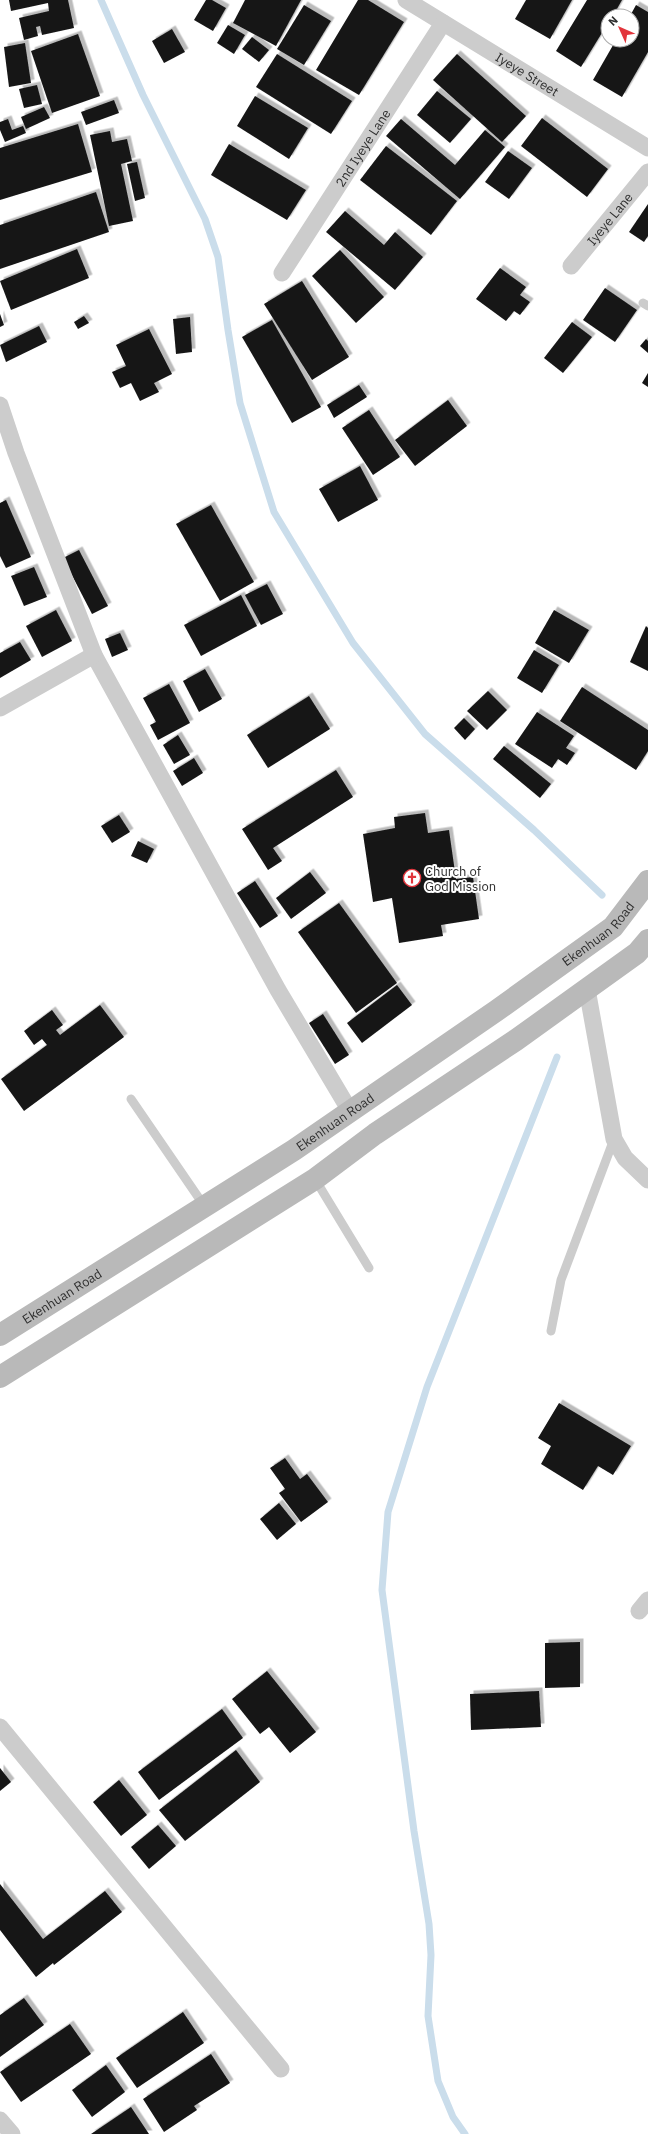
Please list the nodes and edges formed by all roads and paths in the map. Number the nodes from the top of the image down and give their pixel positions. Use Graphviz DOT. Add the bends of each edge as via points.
graph roads {
  1 [pos="406,0"];
  2 [pos="443,22"];
  3 [pos="648,148"];
  4 [pos="648,172"];
  5 [pos="572,266"];
  6 [pos="282,273"];
  7 [pos="0,405"];
  8 [pos="94,655"];
  9 [pos="0,708"];
  10 [pos="648,881"];
  11 [pos="648,940"];
  12 [pos="588,989"];
  13 [pos="131,1099"];
  14 [pos="350,1111"];
  15 [pos="614,1139"];
  16 [pos="314,1179"];
  17 [pos="648,1180"];
  18 [pos="205,1207"];
  19 [pos="369,1268"];
  20 [pos="551,1331"];
  21 [pos="0,1335"];
  22 [pos="0,1377"];
  23 [pos="0,1727"];
  24 [pos="281,2069"];
  25 [pos="0,2120"];
  26 [pos="12,2134"];
  1 -- 2 [label="street, Iyeye Street"];
  2 -- 3 [label="street, Iyeye Street"];
  2 -- 6 [label="street, 2nd Iyeye Lane"];
  4 -- 5 [label="street, Iyeye Lane"];
  7 -- 8 [label="street"];
  8 -- 9 [label="street"];
  8 -- 14 [label="street" via="278,990"];
  10 -- 14 [label="main road, Ekenhuan Road" via="613,927"];
  11 -- 12 [label="main road" via="638,953"];
  12 -- 15 [label="street"];
  12 -- 16 [label="main road" via="375,1134"];
  13 -- 18 [label="lane"];
  14 -- 18 [label="main road, Ekenhuan Road"];
  15 -- 17 [label="street" via="625,1158"];
  15 -- 20 [label="lane" via="561,1280"];
  16 -- 19 [label="lane"];
  16 -- 22 [label="main road"];
  18 -- 21 [label="main road, Ekenhuan Road"];
  23 -- 24 [label="street"];
  25 -- 26 [label="street"];
}
